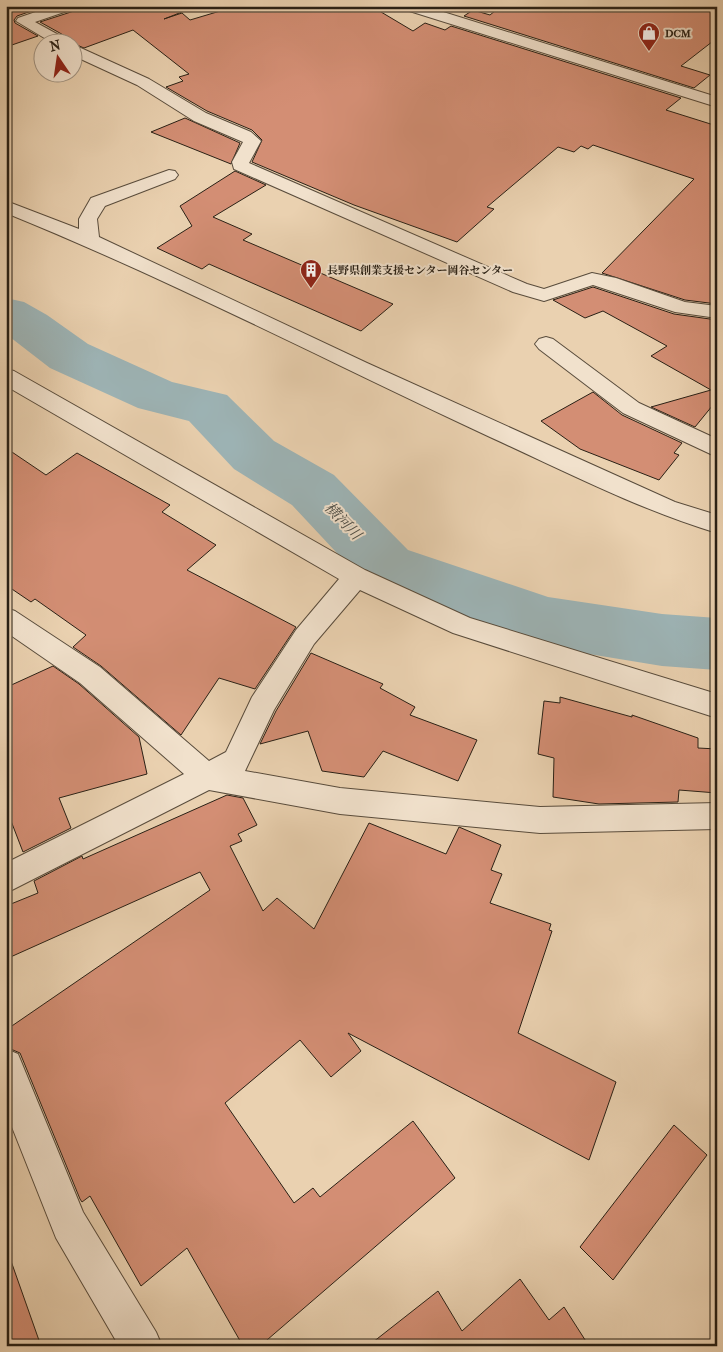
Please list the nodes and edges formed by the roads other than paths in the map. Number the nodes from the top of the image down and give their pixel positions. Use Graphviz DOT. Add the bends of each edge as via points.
graph roads {
  1 [pos="68,6"];
  2 [pos="408,6"];
  3 [pos="6,13"];
  4 [pos="23,20"];
  5 [pos="44,32"];
  6 [pos="82,54"];
  7 [pos="717,102"];
  8 [pos="169,175"];
  9 [pos="6,206"];
  10 [pos="90,240"];
  11 [pos="717,312"];
  12 [pos="546,344"];
  13 [pos="6,376"];
  14 [pos="717,449"];
  15 [pos="717,524"];
  16 [pos="356,577"];
  17 [pos="6,618"];
  18 [pos="717,706"];
  19 [pos="207,777"];
  20 [pos="717,816"];
  21 [pos="6,879"];
  22 [pos="6,1066"];
  23 [pos="142,1346"];
  1 -- 4 [label="street"];
  2 -- 7 [label="street"];
  3 -- 4 [label="street"];
  4 -- 5 [label="street"];
  6 -- 11 [label="street" via="143,82 200,118 245,136 252,141 241,157 240,165 520,288 544,295 592,279 682,308"];
  8 -- 10 [label="street" via="98,202 88,219"];
  9 -- 10 [label="street"];
  10 -- 15 [label="street" via="359,368 666,508"];
  12 -- 14 [label="street" via="631,408"];
  13 -- 16 [label="street"];
  16 -- 18 [label="street" via="462,626"];
  16 -- 19 [label="street" via="305,637 262,705 237,761"];
  17 -- 19 [label="street" via="90,675"];
  19 -- 20 [label="street" via="340,801 540,820"];
  19 -- 21 [label="street"];
  22 -- 23 [label="street" via="69,1225"];
}
